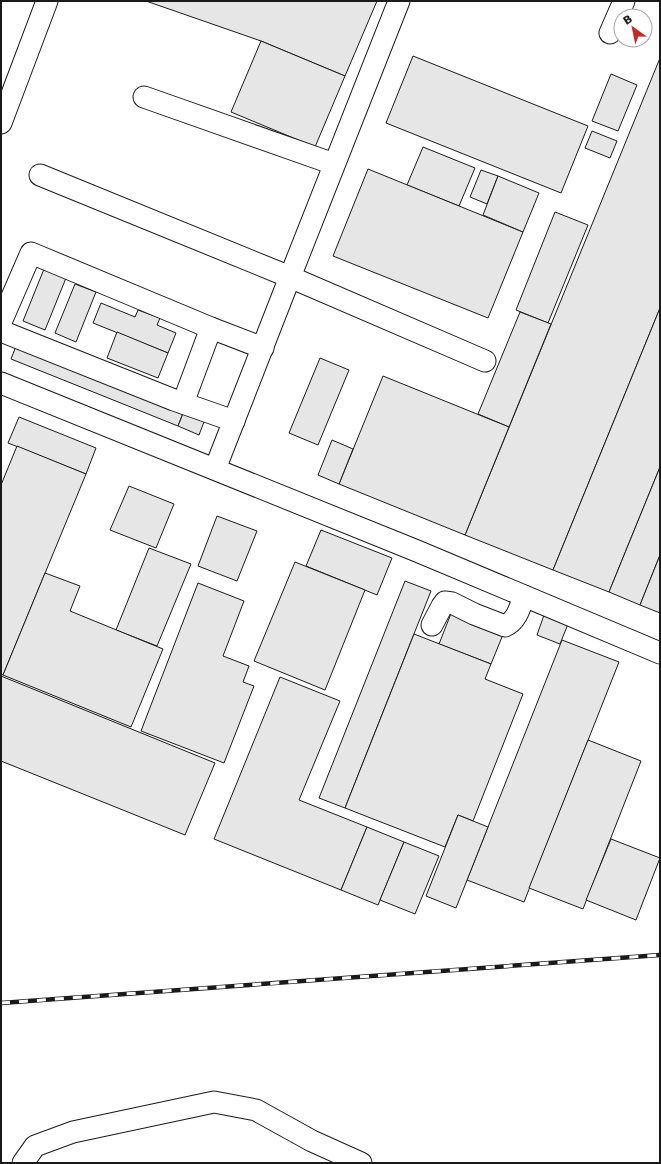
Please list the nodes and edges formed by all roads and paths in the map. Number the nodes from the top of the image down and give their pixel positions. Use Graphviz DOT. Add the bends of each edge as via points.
graph roads {
  1 [pos="47,1"];
  2 [pos="399,1"];
  3 [pos="624,1"];
  4 [pos="610,33"];
  5 [pos="144,97"];
  6 [pos="1,122"];
  7 [pos="334,164"];
  8 [pos="40,175"];
  9 [pos="290,278"];
  10 [pos="1,322"];
  11 [pos="211,328"];
  12 [pos="1,331"];
  13 [pos="263,348"];
  14 [pos="485,361"];
  15 [pos="1,382"];
  16 [pos="183,403"];
  17 [pos="234,421"];
  18 [pos="215,469"];
  19 [pos="524,596"];
  20 [pos="432,625"];
  21 [pos="660,653"];
  22 [pos="23,1163"];
  23 [pos="361,1163"];
  1 -- 6 [label="street"];
  2 -- 7 [label="street"];
  3 -- 4 [label="street"];
  5 -- 7 [label="street"];
  7 -- 9 [label="street"];
  8 -- 9 [label="street"];
  9 -- 13 [label="street"];
  9 -- 14 [label="street"];
  10 -- 11 [label="street" via="31,253"];
  11 -- 13 [label="street"];
  11 -- 16 [label="street"];
  12 -- 16 [label="street"];
  13 -- 17 [label="street"];
  15 -- 18 [label="street"];
  16 -- 17 [label="street"];
  17 -- 18 [label="street"];
  18 -- 19 [label="street"];
  19 -- 20 [label="street" via="517,616 511,624 505,626 445,602"];
  19 -- 21 [label="street"];
  22 -- 23 [label="street" via="35,1146 73,1132 214,1102 256,1110 312,1141"];
}
